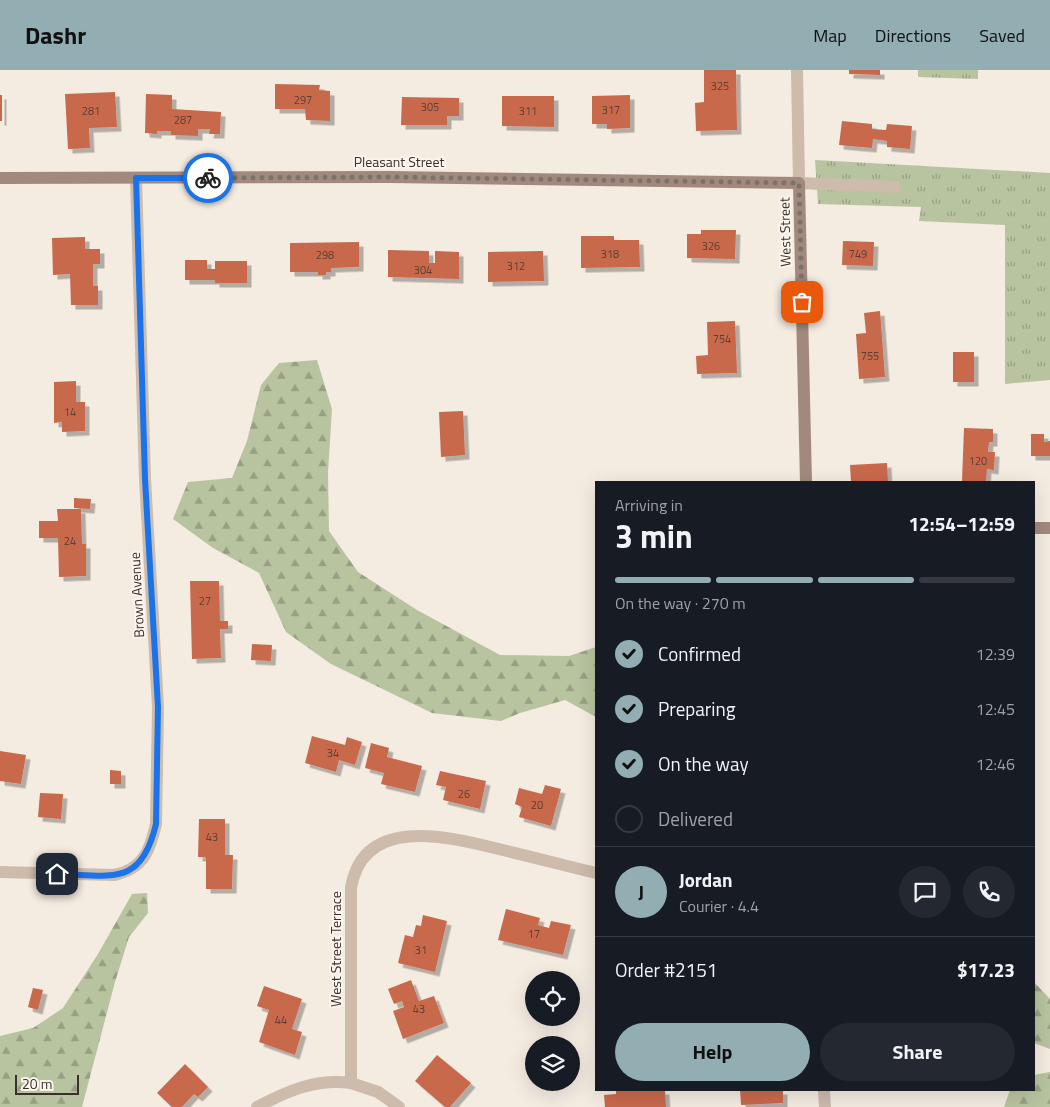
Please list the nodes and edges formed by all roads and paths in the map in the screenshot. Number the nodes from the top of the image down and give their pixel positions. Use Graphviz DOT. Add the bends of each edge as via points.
graph roads {
  1 [pos="797,70"];
  2 [pos="0,178"];
  3 [pos="136,178"];
  4 [pos="799,183"];
  5 [pos="895,187"];
  6 [pos="806,481"];
  7 [pos="1035,528"];
  8 [pos="1050,528"];
  9 [pos="0,872"];
  10 [pos="595,873"];
  11 [pos="351,1083"];
  12 [pos="824,1091"];
  13 [pos="257,1107"];
  14 [pos="399,1107"];
  15 [pos="825,1107"];
  1 -- 4 [label="street, West Street"];
  2 -- 3 [label="street, Pleasant Street"];
  3 -- 4 [label="street, Pleasant Street" via="390,177"];
  3 -- 9 [label="street, Brown Avenue" via="145,479 158,707 156,824 152,842 142,861 125,873"];
  4 -- 5 [label="street"];
  4 -- 6 [label="street, West Street"];
  7 -- 8 [label="street"];
  10 -- 11 [label="street, West Street Terrace" via="468,841 435,836 397,838 371,851 359,863 351,888"];
  11 -- 13 [label="street" via="329,1082 299,1087"];
  11 -- 14 [label="street" via="378,1092"];
  12 -- 15 [label="street"];
}
